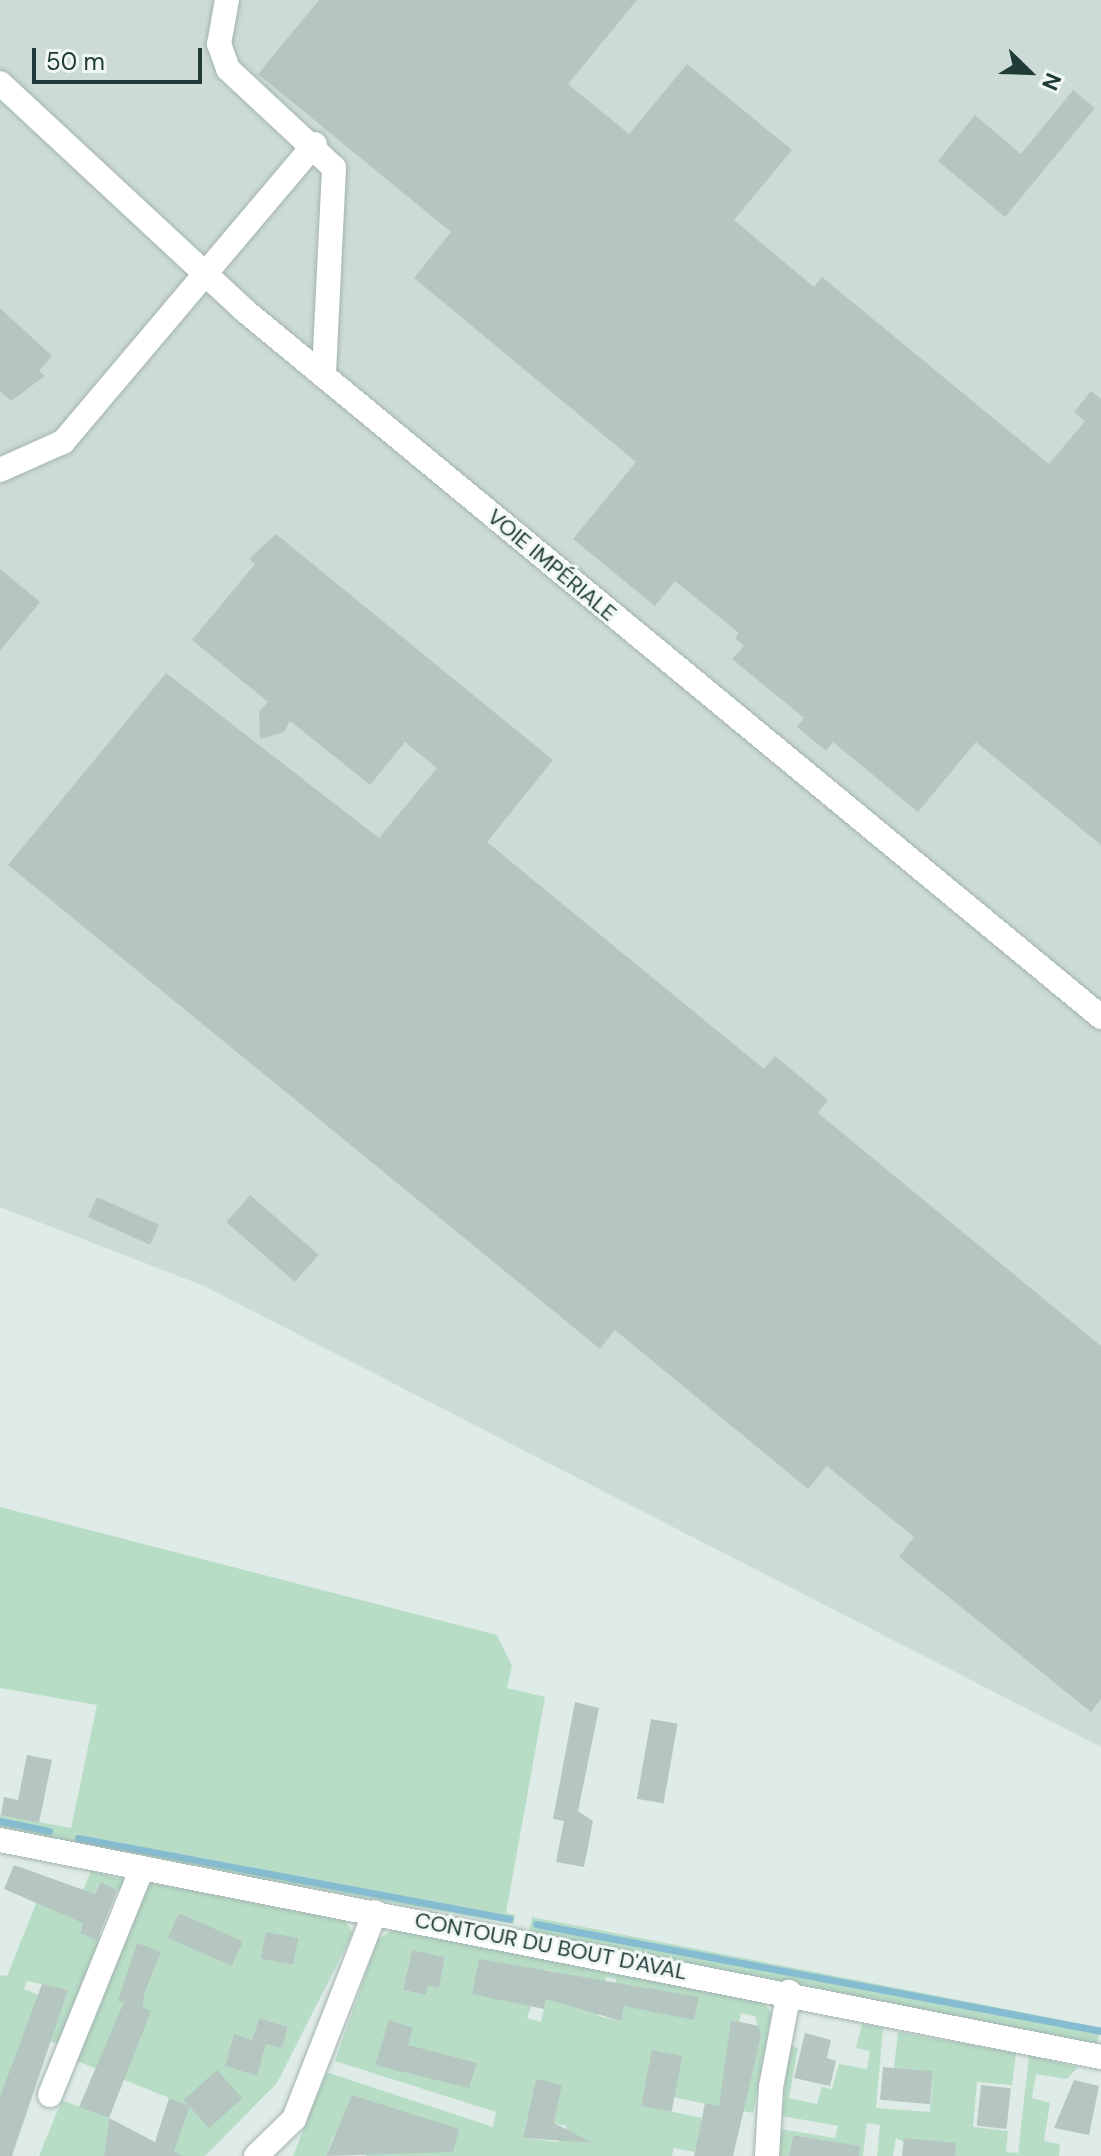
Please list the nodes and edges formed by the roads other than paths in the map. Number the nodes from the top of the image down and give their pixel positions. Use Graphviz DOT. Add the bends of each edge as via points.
graph roads {
  1 [pos="227,0"];
  2 [pos="5,89"];
  3 [pos="315,144"];
  4 [pos="205,277"];
  5 [pos="324,376"];
  6 [pos="0,470"];
  7 [pos="1101,1017"];
  8 [pos="0,1840"];
  9 [pos="142,1868"];
  10 [pos="375,1912"];
  11 [pos="789,1992"];
  12 [pos="1101,2057"];
  13 [pos="50,2095"];
  14 [pos="256,2156"];
  15 [pos="767,2156"];
  1 -- 3 [label="street" via="219,44 228,69"];
  2 -- 4 [label="street, VOIE IMPÉRIALE"];
  3 -- 4 [label="street"];
  3 -- 5 [label="street" via="336,177"];
  4 -- 5 [label="street, VOIE IMPÉRIALE"];
  4 -- 6 [label="street" via="63,442"];
  5 -- 7 [label="street, VOIE IMPÉRIALE"];
  8 -- 9 [label="street, CONTOUR DU BOUT D'AVAL"];
  9 -- 10 [label="street, CONTOUR DU BOUT D'AVAL"];
  9 -- 13 [label="street"];
  10 -- 11 [label="street, CONTOUR DU BOUT D'AVAL"];
  10 -- 14 [label="street" via="294,2119"];
  11 -- 12 [label="street, CONTOUR DU BOUT D'AVAL"];
  11 -- 15 [label="street" via="769,2096"];
}
